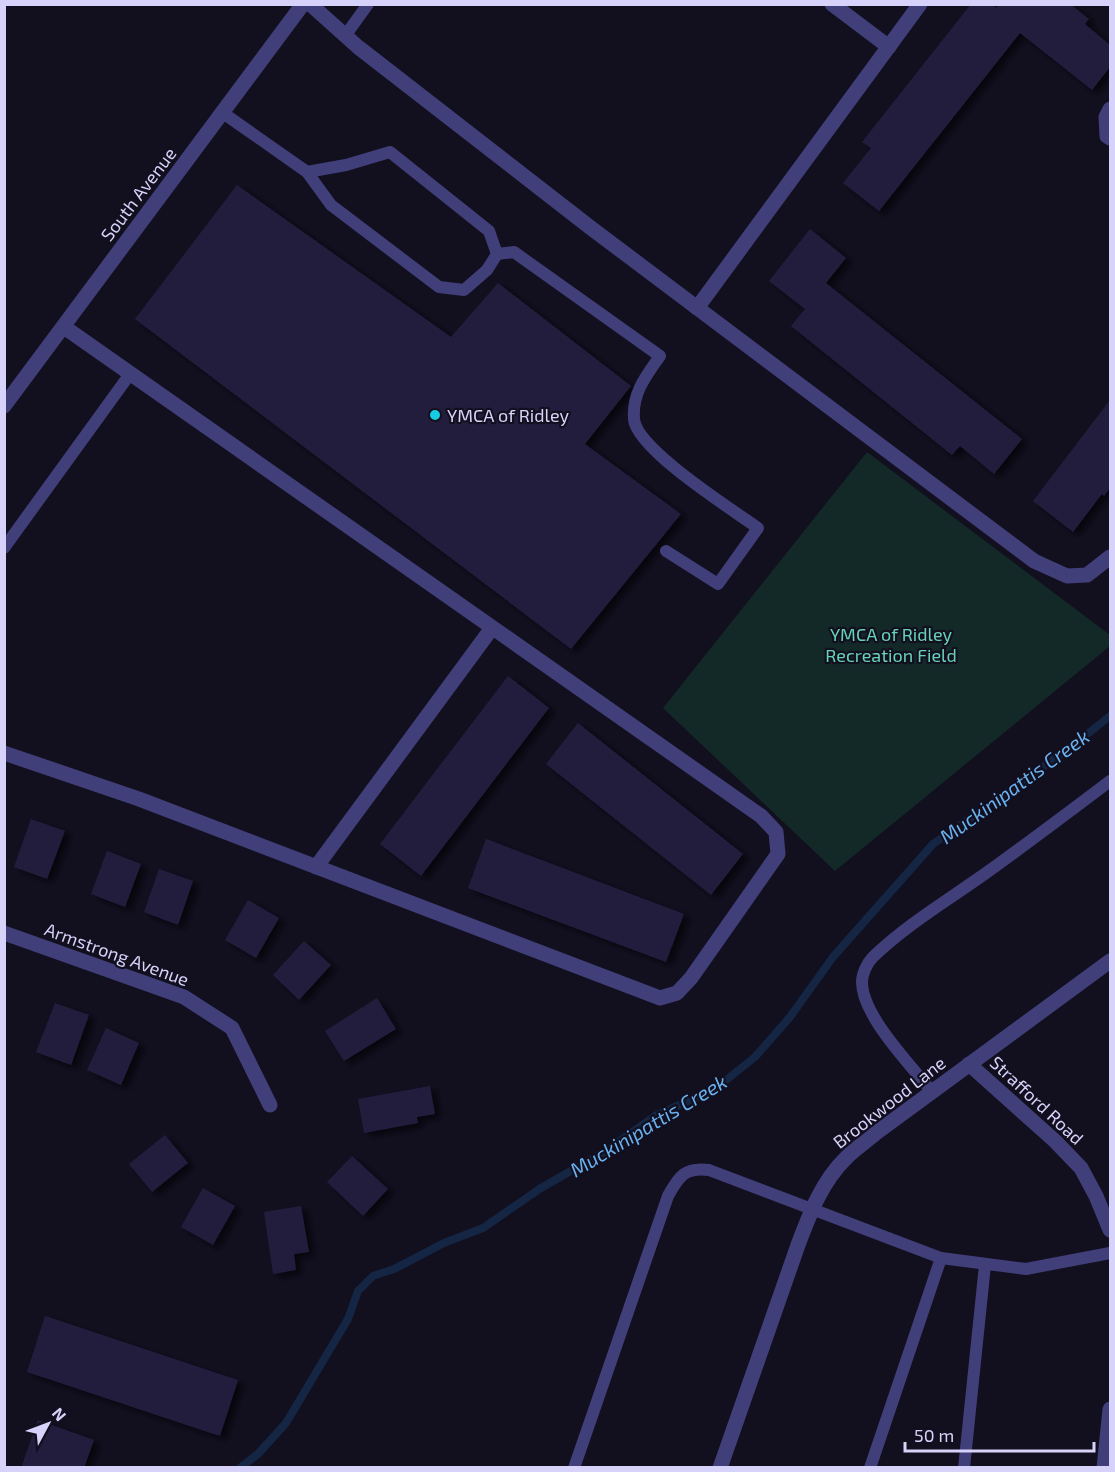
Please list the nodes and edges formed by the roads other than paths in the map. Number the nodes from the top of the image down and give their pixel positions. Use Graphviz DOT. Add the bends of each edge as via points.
graph roads {
  1 [pos="303,4"];
  2 [pos="310,4"];
  3 [pos="368,4"];
  4 [pos="832,4"];
  5 [pos="920,4"];
  6 [pos="345,36"];
  7 [pos="889,46"];
  8 [pos="1110,109"];
  9 [pos="223,113"];
  10 [pos="1110,138"];
  11 [pos="307,172"];
  12 [pos="496,254"];
  13 [pos="697,308"];
  14 [pos="64,327"];
  15 [pos="130,374"];
  16 [pos="4,406"];
  17 [pos="4,548"];
  18 [pos="666,551"];
  19 [pos="1110,557"];
  20 [pos="492,628"];
  21 [pos="4,753"];
  22 [pos="1110,781"];
  23 [pos="316,867"];
  24 [pos="4,933"];
  25 [pos="1108,966"];
  26 [pos="969,1064"];
  27 [pos="932,1092"];
  28 [pos="270,1105"];
  29 [pos="812,1209"];
  30 [pos="1110,1230"];
  31 [pos="1110,1253"];
  32 [pos="941,1258"];
  33 [pos="985,1265"];
  34 [pos="1110,1409"];
  35 [pos="574,1467"];
  36 [pos="720,1467"];
  37 [pos="870,1467"];
  38 [pos="964,1467"];
  39 [pos="1104,1467"];
  1 -- 9 [label="street, South Avenue"];
  2 -- 6 [label="street"];
  3 -- 6 [label="lane"];
  4 -- 7 [label="street"];
  5 -- 7 [label="street"];
  6 -- 13 [label="street"];
  7 -- 13 [label="street"];
  8 -- 10 [label="street" via="1106,117"];
  9 -- 11 [label="lane"];
  9 -- 14 [label="street, South Avenue"];
  11 -- 12 [label="lane" via="390,152 489,231"];
  11 -- 12 [label="lane" via="331,205 439,287 464,290 487,270"];
  12 -- 18 [label="lane" via="514,252 660,356 638,387 634,420 638,432 677,471 758,528 718,584"];
  13 -- 19 [label="street" via="1034,561 1067,576 1087,575"];
  14 -- 15 [label="street"];
  14 -- 16 [label="street, South Avenue"];
  15 -- 17 [label="lane"];
  15 -- 20 [label="street"];
  20 -- 23 [label="street"];
  20 -- 23 [label="street" via="761,816 776,832 778,854 691,978 677,993 660,998"];
  21 -- 23 [label="street" via="139,799"];
  22 -- 27 [label="lane" via="910,926 865,968 861,980 871,1012"];
  24 -- 28 [label="street, Armstrong Avenue" via="184,997 232,1028"];
  25 -- 26 [label="street, Brookwood Lane"];
  26 -- 27 [label="street, Brookwood Lane"];
  26 -- 30 [label="street, Strafford Road" via="1081,1168"];
  27 -- 29 [label="street, Brookwood Lane" via="848,1156 826,1182"];
  29 -- 32 [label="lane"];
  29 -- 35 [label="lane" via="709,1170 696,1168 676,1181"];
  29 -- 36 [label="street, Brookwood Lane"];
  31 -- 33 [label="lane" via="1026,1269"];
  32 -- 33 [label="lane"];
  32 -- 37 [label="lane"];
  33 -- 38 [label="lane"];
  34 -- 39 [label="street"];
}
